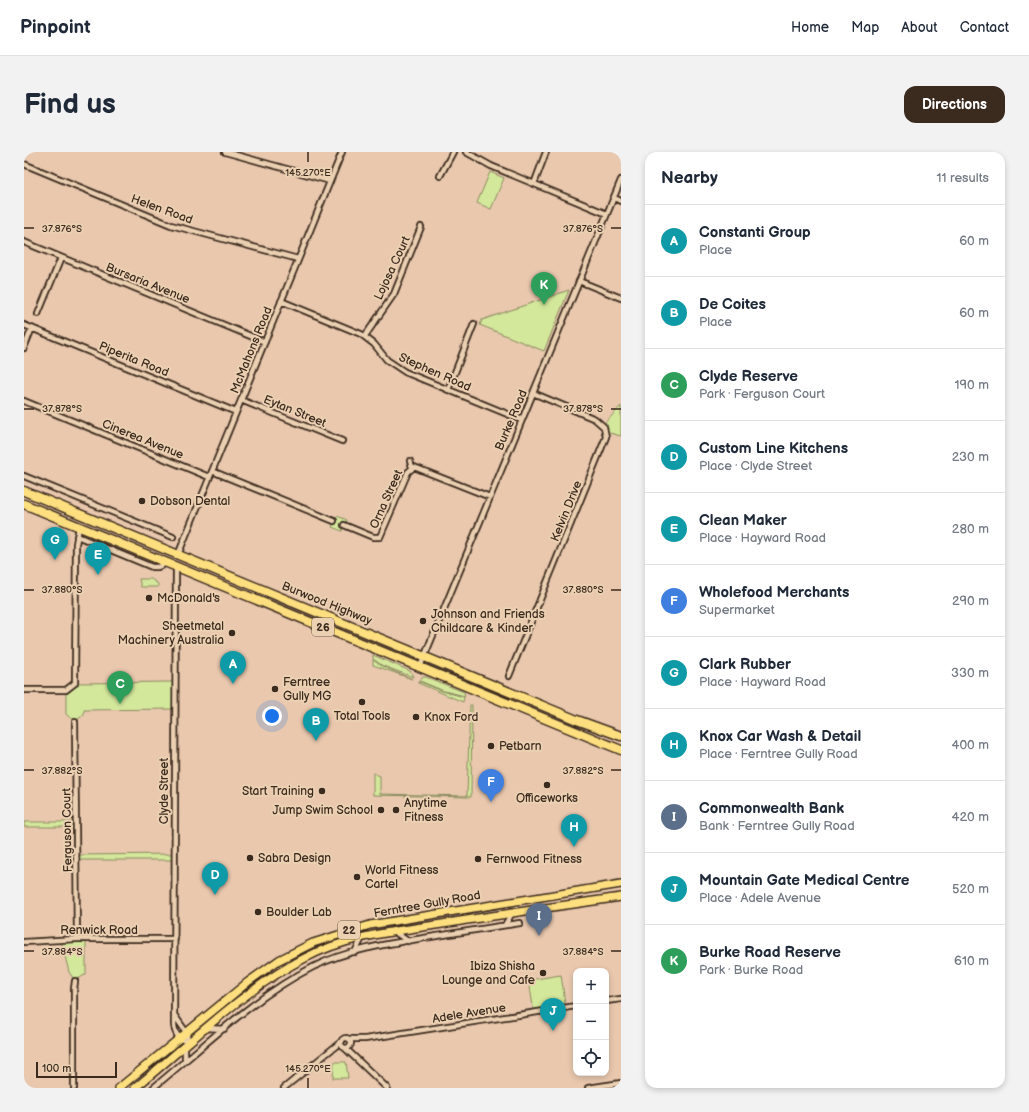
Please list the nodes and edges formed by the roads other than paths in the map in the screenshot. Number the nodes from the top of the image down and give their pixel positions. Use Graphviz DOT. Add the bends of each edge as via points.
graph roads {
  1 [pos="225,152"];
  2 [pos="342,152"];
  3 [pos="453,152"];
  4 [pos="466,152"];
  5 [pos="546,152"];
  6 [pos="24,164"];
  7 [pos="440,176"];
  8 [pos="330,180"];
  9 [pos="621,180"];
  10 [pos="534,184"];
  11 [pos="614,198"];
  12 [pos="621,201"];
  13 [pos="607,214"];
  14 [pos="422,227"];
  15 [pos="24,242"];
  16 [pos="61,258"];
  17 [pos="298,259"];
  18 [pos="580,281"];
  19 [pos="621,298"];
  20 [pos="282,300"];
  21 [pos="38,314"];
  22 [pos="474,324"];
  23 [pos="24,325"];
  24 [pos="32,328"];
  25 [pos="365,336"];
  26 [pos="265,342"];
  27 [pos="24,348"];
  28 [pos="448,390"];
  29 [pos="533,393"];
  30 [pos="241,400"];
  31 [pos="24,401"];
  32 [pos="236,412"];
  33 [pos="522,420"];
  34 [pos="342,441"];
  35 [pos="410,461"];
  36 [pos="412,467"];
  37 [pos="212,471"];
  38 [pos="24,476"];
  39 [pos="209,477"];
  40 [pos="24,491"];
  41 [pos="490,497"];
  42 [pos="24,504"];
  43 [pos="334,521"];
  44 [pos="344,525"];
  45 [pos="79,527"];
  46 [pos="77,536"];
  47 [pos="173,538"];
  48 [pos="379,538"];
  49 [pos="381,543"];
  50 [pos="178,555"];
  51 [pos="167,563"];
  52 [pos="176,566"];
  53 [pos="424,657"];
  54 [pos="420,667"];
  55 [pos="509,676"];
  56 [pos="24,690"];
  57 [pos="75,722"];
  58 [pos="621,736"];
  59 [pos="621,750"];
  60 [pos="621,884"];
  61 [pos="621,897"];
  62 [pos="474,907"];
  63 [pos="512,913"];
  64 [pos="476,918"];
  65 [pos="520,923"];
  66 [pos="506,926"];
  67 [pos="393,931"];
  68 [pos="362,938"];
  69 [pos="77,939"];
  70 [pos="175,939"];
  71 [pos="408,941"];
  72 [pos="24,942"];
  73 [pos="355,952"];
  74 [pos="75,981"];
  75 [pos="621,999"];
  76 [pos="609,1001"];
  77 [pos="573,1006"];
  78 [pos="175,1016"];
  79 [pos="207,1028"];
  80 [pos="224,1029"];
  81 [pos="186,1032"];
  82 [pos="179,1038"];
  83 [pos="349,1039"];
  84 [pos="365,1039"];
  85 [pos="342,1040"];
  86 [pos="187,1046"];
  87 [pos="347,1046"];
  88 [pos="329,1051"];
  89 [pos="185,1061"];
  90 [pos="621,1083"];
  91 [pos="74,1088"];
  92 [pos="119,1088"];
  93 [pos="135,1088"];
  94 [pos="153,1088"];
  95 [pos="284,1088"];
  96 [pos="387,1088"];
  97 [pos="588,1088"];
  1 -- 8 [label="street"];
  2 -- 8 [label="street, McMahons Road"];
  3 -- 7 [label="street"];
  4 -- 10 [label="street" via="491,166"];
  5 -- 10 [label="street"];
  6 -- 17 [label="street, Helen Road" via="170,225"];
  8 -- 17 [label="street, McMahons Road"];
  9 -- 11 [label="street, Burke Road"];
  10 -- 13 [label="street"];
  11 -- 12 [label="street"];
  11 -- 13 [label="street, Burke Road"];
  13 -- 18 [label="street, Burke Road"];
  14 -- 25 [label="street, Lojosa Court" via="391,298"];
  15 -- 16 [label="street, Bursaria Avenue"];
  16 -- 21 [label="street"];
  16 -- 26 [label="street, Bursaria Avenue"];
  17 -- 20 [label="street, McMahons Road"];
  18 -- 19 [label="street"];
  18 -- 29 [label="street, Burke Road"];
  20 -- 25 [label="street, Stephen Road"];
  20 -- 26 [label="street, McMahons Road"];
  22 -- 28 [label="street"];
  23 -- 24 [label="street, Piperita Road"];
  24 -- 27 [label="street"];
  24 -- 32 [label="street, Piperita Road"];
  25 -- 28 [label="street, Stephen Road" via="394,365"];
  26 -- 30 [label="street, McMahons Road"];
  28 -- 33 [label="street, Stephen Road"];
  29 -- 33 [label="street, Burke Road"];
  29 -- 55 [label="street, Kelvin Drive" via="595,419 604,427 606,437"];
  30 -- 32 [label="street, McMahons Road"];
  30 -- 34 [label="street, Eytan Street"];
  31 -- 39 [label="street, Cinerea Avenue"];
  32 -- 37 [label="street, McMahons Road"];
  33 -- 41 [label="street, Burke Road"];
  35 -- 36 [label="street"];
  36 -- 41 [label="street, Orna Street"];
  36 -- 48 [label="street, Orna Street"];
  37 -- 39 [label="street, McMahons Road"];
  37 -- 43 [label="street"];
  38 -- 47 [label="street"];
  39 -- 50 [label="street, McMahons Road"];
  40 -- 50 [label="highway, Burwood Highway / 26"];
  41 -- 53 [label="street, Burke Road"];
  42 -- 45 [label="highway, Burwood Highway / 26"];
  44 -- 48 [label="street, Orna Street"];
  45 -- 46 [label="street"];
  45 -- 51 [label="highway, Burwood Highway / 26"];
  46 -- 51 [label="street, Burwood Highway" via="152,567"];
  46 -- 56 [label="street" via="75,683 66,690"];
  48 -- 49 [label="street"];
  50 -- 52 [label="highway"];
  50 -- 53 [label="highway, Burwood Highway / 26"];
  51 -- 52 [label="highway, Burwood Highway / 26"];
  52 -- 54 [label="highway, Burwood Highway / 26"];
  52 -- 70 [label="street, Clyde Street"];
  53 -- 54 [label="street, Burke Road"];
  53 -- 58 [label="highway, Burwood Highway / 26"];
  54 -- 59 [label="highway, Burwood Highway / 26"];
  57 -- 69 [label="street, Ferguson Court"];
  60 -- 62 [label="main road, Ferntree Gully Road / 22"];
  61 -- 63 [label="main road, Ferntree Gully Road / 22"];
  62 -- 64 [label="main road"];
  62 -- 81 [label="main road, Ferntree Gully Road / 22" via="370,925 312,943 258,974"];
  63 -- 64 [label="main road, Ferntree Gully Road / 22"];
  63 -- 66 [label="street"];
  64 -- 67 [label="main road, Ferntree Gully Road / 22"];
  65 -- 66 [label="street"];
  66 -- 71 [label="street"];
  67 -- 68 [label="main road, Ferntree Gully Road / 22"];
  67 -- 71 [label="street"];
  68 -- 73 [label="street"];
  68 -- 79 [label="main road, Ferntree Gully Road / 22" via="324,949 284,969"];
  69 -- 70 [label="street, Renwick Road"];
  69 -- 72 [label="street, Renwick Road"];
  70 -- 78 [label="street, Clyde Street"];
  71 -- 73 [label="street"];
  73 -- 80 [label="street" via="313,967 287,982"];
  74 -- 91 [label="street"];
  75 -- 76 [label="street"];
  77 -- 84 [label="street, Adele Avenue"];
  78 -- 81 [label="street"];
  78 -- 82 [label="street, Clyde Street" via="174,1031"];
  79 -- 80 [label="street"];
  79 -- 86 [label="main road, Ferntree Gully Road / 22"];
  80 -- 89 [label="street"];
  81 -- 82 [label="main road, Ferntree Gully Road / 22"];
  81 -- 86 [label="street"];
  82 -- 86 [label="street"];
  82 -- 92 [label="main road, Ferntree Gully Road / 22"];
  83 -- 84 [label="street, Adele Avenue"];
  83 -- 85 [label="street, Adele Avenue"];
  83 -- 87 [label="street"];
  84 -- 87 [label="street, Adele Avenue"];
  85 -- 87 [label="street"];
  85 -- 88 [label="street, Adele Avenue"];
  86 -- 89 [label="street"];
  86 -- 93 [label="main road, Ferntree Gully Road / 22"];
  87 -- 88 [label="street, Adele Avenue"];
  87 -- 96 [label="street"];
  88 -- 95 [label="street, Adele Avenue"];
  89 -- 94 [label="street"];
  90 -- 97 [label="street"];
}
